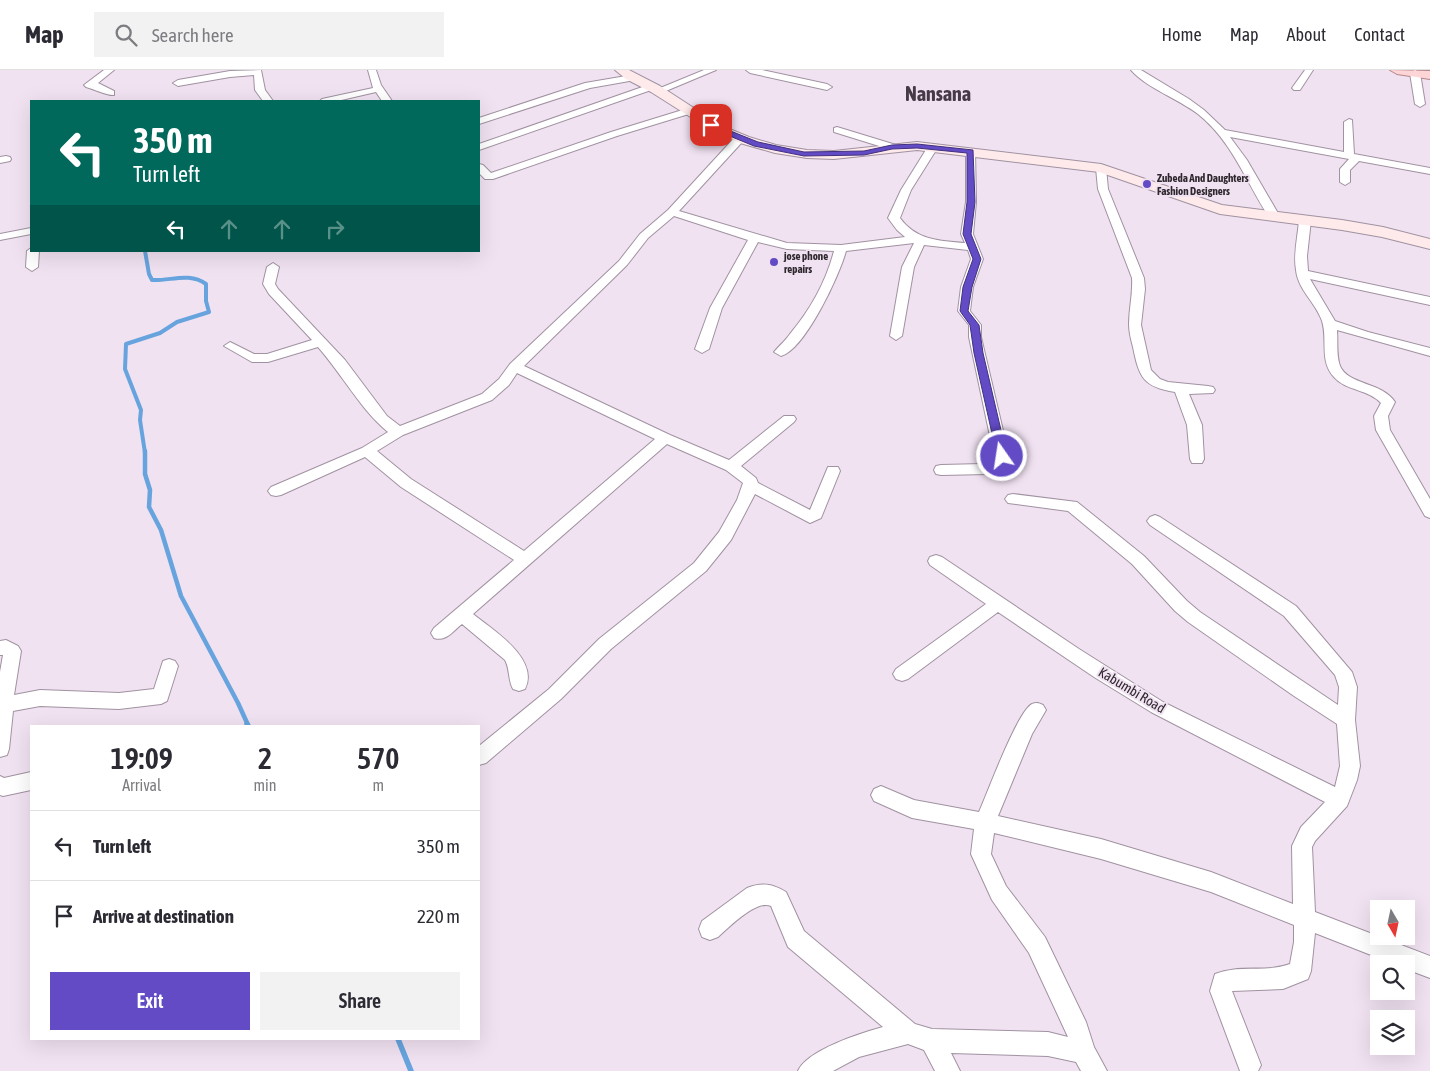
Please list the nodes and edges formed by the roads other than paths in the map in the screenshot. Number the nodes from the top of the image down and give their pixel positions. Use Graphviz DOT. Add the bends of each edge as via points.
graph roads {
  1 [pos="110,70"];
  2 [pos="372,70"];
  3 [pos="712,70"];
  4 [pos="750,70"];
  5 [pos="1136,70"];
  6 [pos="1309,70"];
  7 [pos="1397,70"];
  8 [pos="1416,73"];
  9 [pos="626,74"];
  10 [pos="1430,75"];
  11 [pos="178,84"];
  12 [pos="827,87"];
  13 [pos="1297,88"];
  14 [pos="379,89"];
  15 [pos="655,89"];
  16 [pos="112,93"];
  17 [pos="267,100"];
  18 [pos="330,100"];
  19 [pos="386,100"];
  20 [pos="1420,104"];
  21 [pos="689,111"];
  22 [pos="480,121"];
  23 [pos="1349,122"];
  24 [pos="836,130"];
  25 [pos="1222,132"];
  26 [pos="740,138"];
  27 [pos="480,147"];
  28 [pos="892,147"];
  29 [pos="933,147"];
  30 [pos="971,152"];
  31 [pos="1353,156"];
  32 [pos="480,168"];
  33 [pos="1101,168"];
  34 [pos="1430,171"];
  35 [pos="1346,182"];
  36 [pos="672,212"];
  37 [pos="1273,215"];
  38 [pos="1305,220"];
  39 [pos="30,231"];
  40 [pos="0,237"];
  41 [pos="755,238"];
  42 [pos="917,240"];
  43 [pos="1430,244"];
  44 [pos="972,247"];
  45 [pos="841,248"];
  46 [pos="33,252"];
  47 [pos="32,267"];
  48 [pos="273,267"];
  49 [pos="1303,274"];
  50 [pos="1430,301"];
  51 [pos="1330,324"];
  52 [pos="896,336"];
  53 [pos="320,342"];
  54 [pos="230,346"];
  55 [pos="702,349"];
  56 [pos="781,352"];
  57 [pos="1430,352"];
  58 [pos="515,367"];
  59 [pos="1182,388"];
  60 [pos="1208,390"];
  61 [pos="789,419"];
  62 [pos="398,432"];
  63 [pos="665,438"];
  64 [pos="367,451"];
  65 [pos="1196,459"];
  66 [pos="730,466"];
  67 [pos="941,470"];
  68 [pos="833,471"];
  69 [pos="750,485"];
  70 [pos="276,491"];
  71 [pos="1014,499"];
  72 [pos="1428,506"];
  73 [pos="1155,521"];
  74 [pos="525,559"];
  75 [pos="936,561"];
  76 [pos="998,602"];
  77 [pos="462,614"];
  78 [pos="440,633"];
  79 [pos="0,648"];
  80 [pos="169,666"];
  81 [pos="902,674"];
  82 [pos="519,684"];
  83 [pos="4,705"];
  84 [pos="1038,710"];
  85 [pos="1346,720"];
  86 [pos="0,749"];
  87 [pos="480,756"];
  88 [pos="30,781"];
  89 [pos="0,785"];
  90 [pos="880,796"];
  91 [pos="1340,800"];
  92 [pos="986,822"];
  93 [pos="1303,918"];
  94 [pos="710,929"];
  95 [pos="1430,967"];
  96 [pos="908,1032"];
  97 [pos="932,1041"];
  98 [pos="1083,1052"];
  99 [pos="1249,1066"];
  100 [pos="810,1071"];
  101 [pos="948,1071"];
  102 [pos="1095,1071"];
  1 -- 16 [label="street" via="89,85"];
  2 -- 14 [label="street"];
  3 -- 15 [label="street"];
  4 -- 12 [label="street"];
  5 -- 25 [label="street" via="1199,110"];
  6 -- 13 [label="street"];
  7 -- 8 [label="main road"];
  8 -- 10 [label="main road"];
  8 -- 20 [label="street"];
  9 -- 15 [label="street"];
  9 -- 22 [label="street"];
  11 -- 17 [label="street" via="258,72 260,90"];
  14 -- 18 [label="street"];
  14 -- 19 [label="street"];
  15 -- 21 [label="street"];
  15 -- 27 [label="street"];
  21 -- 26 [label="street" via="721,131"];
  21 -- 32 [label="street" via="489,177"];
  23 -- 31 [label="street"];
  24 -- 28 [label="street"];
  25 -- 31 [label="street"];
  25 -- 37 [label="street" via="1238,152"];
  26 -- 28 [label="street" via="787,151 822,155 864,153"];
  26 -- 36 [label="street"];
  28 -- 29 [label="street"];
  29 -- 30 [label="street"];
  29 -- 42 [label="street" via="906,190 894,218 903,231"];
  30 -- 33 [label="street"];
  30 -- 44 [label="street" via="967,234"];
  31 -- 34 [label="street"];
  31 -- 35 [label="street" via="1345,169"];
  33 -- 37 [label="street" via="1220,210"];
  33 -- 59 [label="street" via="1103,188 1138,278 1140,290 1135,325 1144,370 1155,381"];
  36 -- 41 [label="street"];
  36 -- 58 [label="street" via="644,236 623,263"];
  37 -- 38 [label="street"];
  38 -- 43 [label="street" via="1355,224"];
  38 -- 49 [label="street"];
  39 -- 40 [label="street"];
  41 -- 45 [label="street" via="787,246"];
  41 -- 55 [label="street" via="716,308"];
  42 -- 44 [label="street"];
  42 -- 45 [label="street"];
  42 -- 52 [label="street" via="908,268"];
  44 -- 67 [label="street" via="977,259 967,287 964,311 975,325 1002,456 987,468"];
  45 -- 56 [label="street" via="826,289 792,343"];
  46 -- 47 [label="street"];
  48 -- 53 [label="street" via="269,284"];
  49 -- 50 [label="street"];
  49 -- 51 [label="street"];
  51 -- 57 [label="street"];
  51 -- 72 [label="street" via="1336,373 1381,395 1388,402 1381,424"];
  53 -- 54 [label="street" via="268,358 252,358"];
  53 -- 62 [label="street" via="382,419"];
  58 -- 62 [label="street" via="487,397"];
  58 -- 63 [label="street"];
  59 -- 60 [label="street"];
  59 -- 65 [label="street" via="1182,398 1195,426 1198,442"];
  61 -- 66 [label="street"];
  62 -- 64 [label="street"];
  63 -- 66 [label="street"];
  63 -- 74 [label="street"];
  64 -- 70 [label="street"];
  64 -- 74 [label="street" via="406,483"];
  66 -- 69 [label="street" via="749,479"];
  68 -- 69 [label="street" via="816,514 810,517"];
  69 -- 87 [label="street" via="725,536 700,567 610,640 555,694"];
  71 -- 85 [label="street" via="1072,506 1138,560 1194,617"];
  73 -- 85 [label="street" via="1290,611 1344,672 1348,687"];
  74 -- 77 [label="street"];
  75 -- 76 [label="street, Kabumbi Road"];
  76 -- 81 [label="street"];
  76 -- 91 [label="street, Kabumbi Road" via="1158,707"];
  77 -- 78 [label="street"];
  77 -- 82 [label="street" via="511,655 518,666"];
  79 -- 83 [label="street" via="12,651"];
  80 -- 83 [label="street" via="160,696 119,701 40,698"];
  83 -- 86 [label="street"];
  84 -- 92 [label="street" via="1024,730"];
  85 -- 91 [label="street" via="1350,766"];
  88 -- 89 [label="street"];
  90 -- 92 [label="street" via="912,809"];
  91 -- 93 [label="street" via="1308,834 1302,846"];
  92 -- 93 [label="street" via="1110,852 1211,882"];
  92 -- 98 [label="street" via="981,854 999,894 1037,945 1078,1030"];
  93 -- 95 [label="street"];
  93 -- 99 [label="street" via="1305,942 1300,971 1295,975 1223,982 1224,1002"];
  94 -- 96 [label="street" via="754,895 770,894 779,899 796,939"];
  96 -- 97 [label="street"];
  96 -- 100 [label="street" via="855,1046"];
  97 -- 98 [label="street" via="1048,1044"];
  97 -- 101 [label="street"];
  98 -- 102 [label="street"];
}
